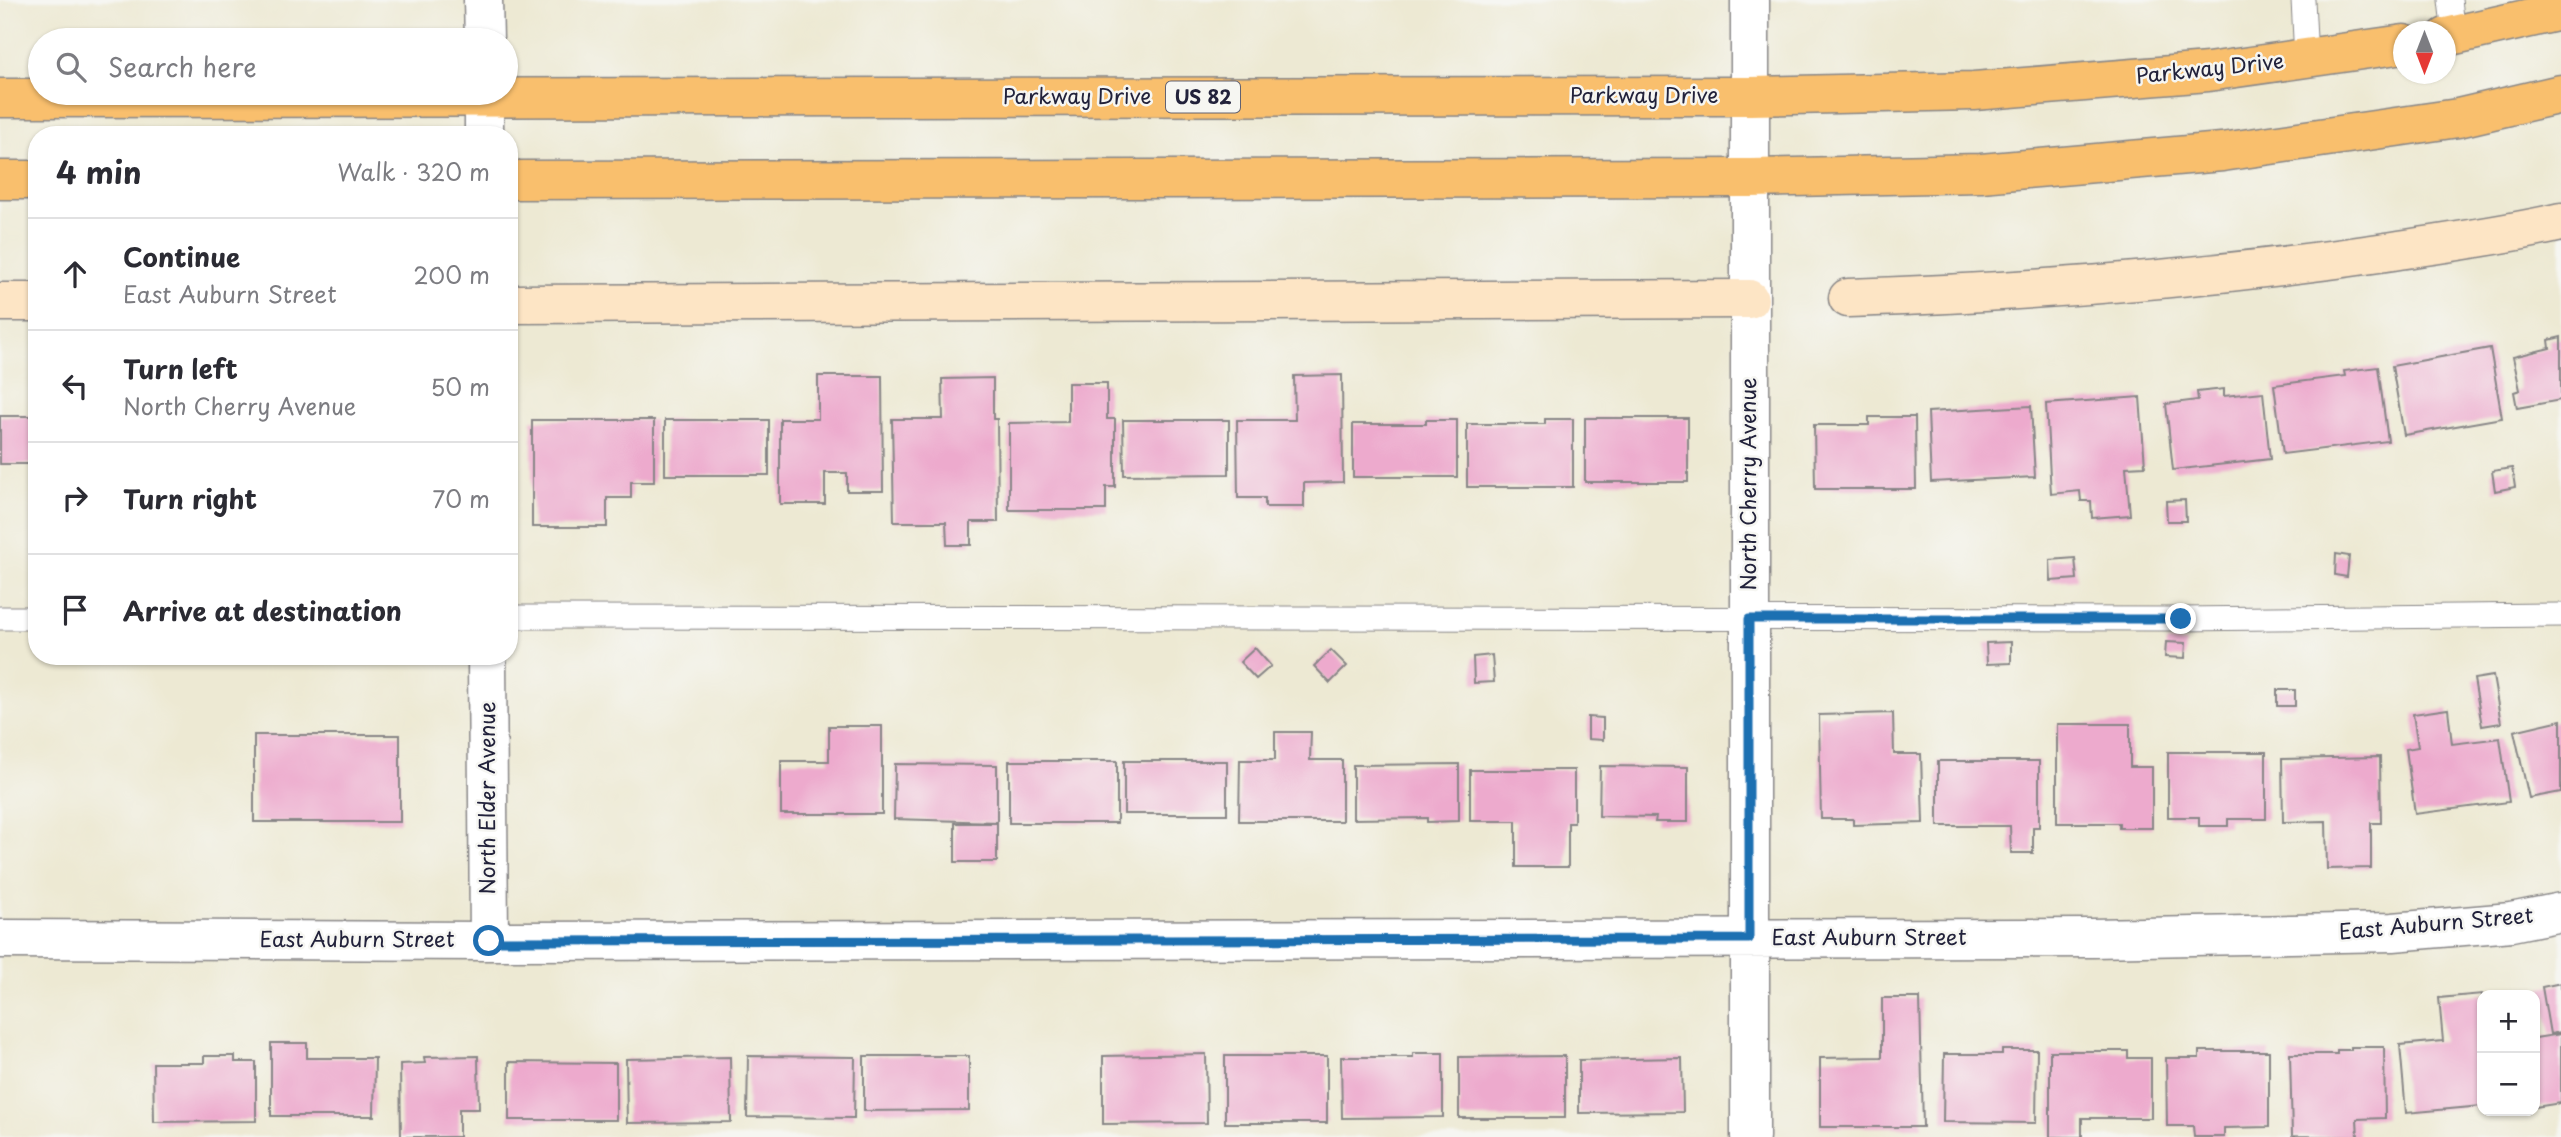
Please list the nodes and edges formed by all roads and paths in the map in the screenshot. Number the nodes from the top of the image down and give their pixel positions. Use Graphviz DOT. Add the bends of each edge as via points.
graph roads {
  1 [pos="484,0"];
  2 [pos="1750,0"];
  3 [pos="2302,0"];
  4 [pos="2561,11"];
  5 [pos="2456,23"];
  6 [pos="484,28"];
  7 [pos="2393,45"];
  8 [pos="2306,58"];
  9 [pos="2561,94"];
  10 [pos="1750,96"];
  11 [pos="0,98"];
  12 [pos="28,99"];
  13 [pos="339,105"];
  14 [pos="484,108"];
  15 [pos="1750,178"];
  16 [pos="0,180"];
  17 [pos="28,180"];
  18 [pos="518,180"];
  19 [pos="2561,222"];
  20 [pos="1848,298"];
  21 [pos="1749,299"];
  22 [pos="0,302"];
  23 [pos="28,302"];
  24 [pos="518,304"];
  25 [pos="2561,615"];
  26 [pos="518,617"];
  27 [pos="0,618"];
  28 [pos="28,618"];
  29 [pos="1749,619"];
  30 [pos="486,665"];
  31 [pos="2561,912"];
  32 [pos="0,939"];
  33 [pos="1749,939"];
  34 [pos="489,941"];
  35 [pos="1749,1137"];
  1 -- 6 [label="street"];
  2 -- 10 [label="street, North Cherry Avenue"];
  3 -- 8 [label="lane"];
  4 -- 5 [label="highway"];
  7 -- 8 [label="highway, Parkway Drive / US 82"];
  8 -- 10 [label="highway, Parkway Drive / US 82" via="2208,72 1975,91"];
  9 -- 15 [label="highway" via="2458,118 2222,152 1981,173"];
  10 -- 14 [label="highway, Parkway Drive / US 82"];
  10 -- 15 [label="street, North Cherry Avenue"];
  11 -- 12 [label="highway, Parkway Drive / US 82"];
  13 -- 14 [label="highway, Parkway Drive / US 82"];
  15 -- 18 [label="highway"];
  15 -- 21 [label="street, North Cherry Avenue"];
  16 -- 17 [label="highway"];
  19 -- 20 [label="street" via="2298,265 2117,284"];
  21 -- 24 [label="street"];
  21 -- 29 [label="street, North Cherry Avenue"];
  22 -- 23 [label="street"];
  25 -- 29 [label="lane"];
  26 -- 29 [label="lane"];
  27 -- 28 [label="lane"];
  29 -- 33 [label="street, North Cherry Avenue"];
  30 -- 34 [label="street, North Elder Avenue"];
  31 -- 33 [label="street, East Auburn Street" via="2511,922 2393,932"];
  32 -- 34 [label="street, East Auburn Street"];
  33 -- 34 [label="street, East Auburn Street"];
  33 -- 35 [label="street, North Cherry Avenue"];
}
